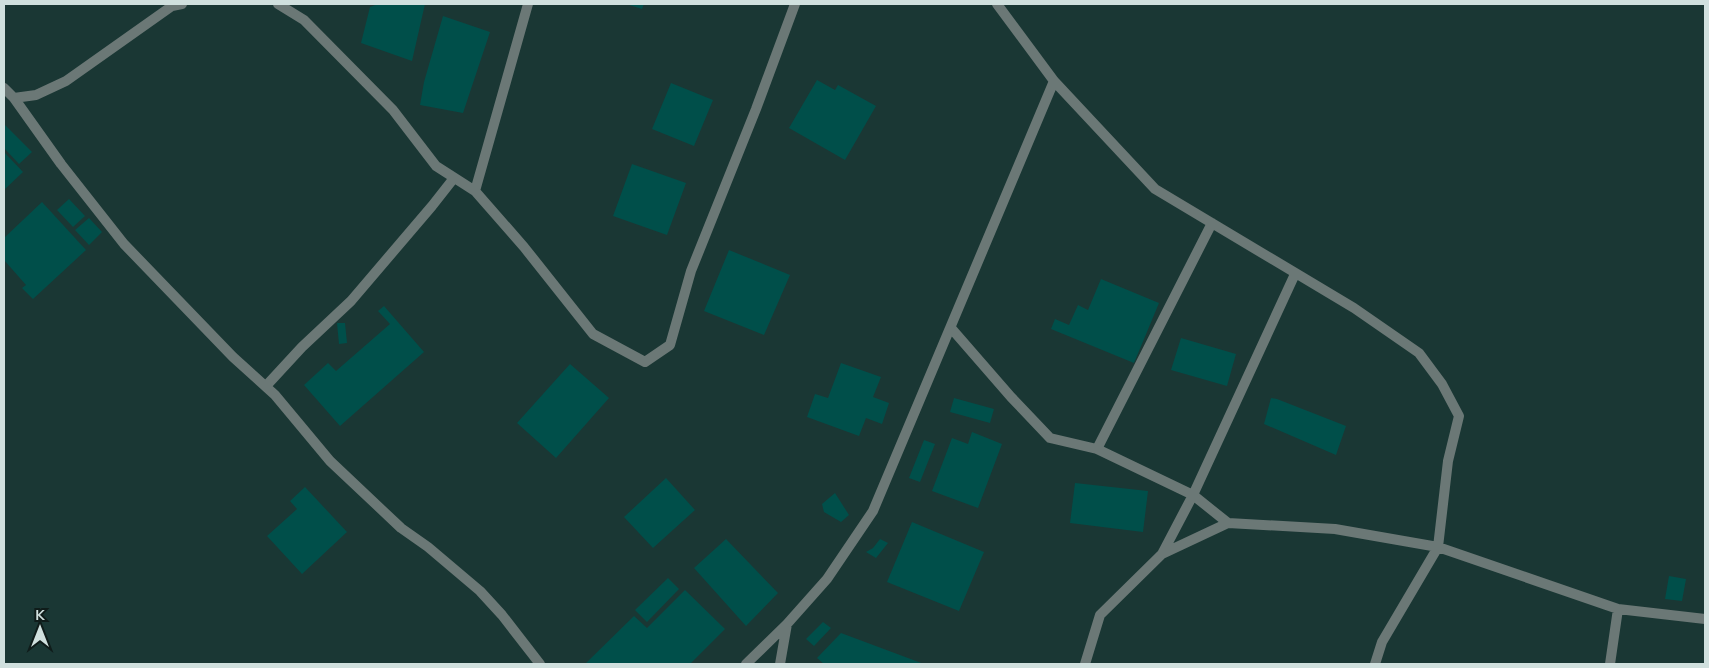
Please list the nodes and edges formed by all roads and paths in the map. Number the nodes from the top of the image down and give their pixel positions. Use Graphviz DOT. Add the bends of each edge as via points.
graph roads {
  1 [pos="182,4"];
  2 [pos="278,4"];
  3 [pos="528,4"];
  4 [pos="795,4"];
  5 [pos="997,4"];
  6 [pos="1054,81"];
  7 [pos="4,88"];
  8 [pos="14,98"];
  9 [pos="454,178"];
  10 [pos="475,191"];
  11 [pos="1212,223"];
  12 [pos="1295,274"];
  13 [pos="950,328"];
  14 [pos="266,386"];
  15 [pos="1097,449"];
  16 [pos="1193,495"];
  17 [pos="1228,523"];
  18 [pos="1438,546"];
  19 [pos="1162,554"];
  20 [pos="1618,609"];
  21 [pos="1705,618"];
  22 [pos="787,624"];
  23 [pos="540,664"];
  24 [pos="746,664"];
  25 [pos="780,664"];
  26 [pos="1085,664"];
  27 [pos="1375,664"];
  28 [pos="1610,664"];
  1 -- 8 [label="street" via="172,6 66,80 36,95"];
  2 -- 9 [label="street" via="304,20 393,110 436,166"];
  3 -- 10 [label="street"];
  4 -- 10 [label="street" via="691,270 670,345 645,362 593,334"];
  5 -- 6 [label="street"];
  6 -- 11 [label="street" via="1155,189"];
  6 -- 13 [label="street"];
  7 -- 8 [label="street"];
  8 -- 14 [label="street" via="124,244 233,357"];
  9 -- 10 [label="street"];
  9 -- 14 [label="street" via="351,301"];
  11 -- 12 [label="street"];
  11 -- 15 [label="street"];
  12 -- 16 [label="street"];
  12 -- 18 [label="street" via="1354,308 1419,353 1442,384 1459,416 1448,461"];
  13 -- 15 [label="street" via="1050,438"];
  13 -- 22 [label="street" via="873,511 827,579"];
  14 -- 23 [label="street" via="330,461 401,528 480,591"];
  15 -- 16 [label="street"];
  16 -- 17 [label="street"];
  16 -- 19 [label="street"];
  17 -- 18 [label="street" via="1335,529"];
  17 -- 19 [label="street"];
  18 -- 20 [label="street"];
  18 -- 27 [label="street" via="1382,642"];
  19 -- 26 [label="street" via="1100,615"];
  20 -- 21 [label="street"];
  20 -- 28 [label="street"];
  22 -- 24 [label="street"];
  22 -- 25 [label="street"];
}
